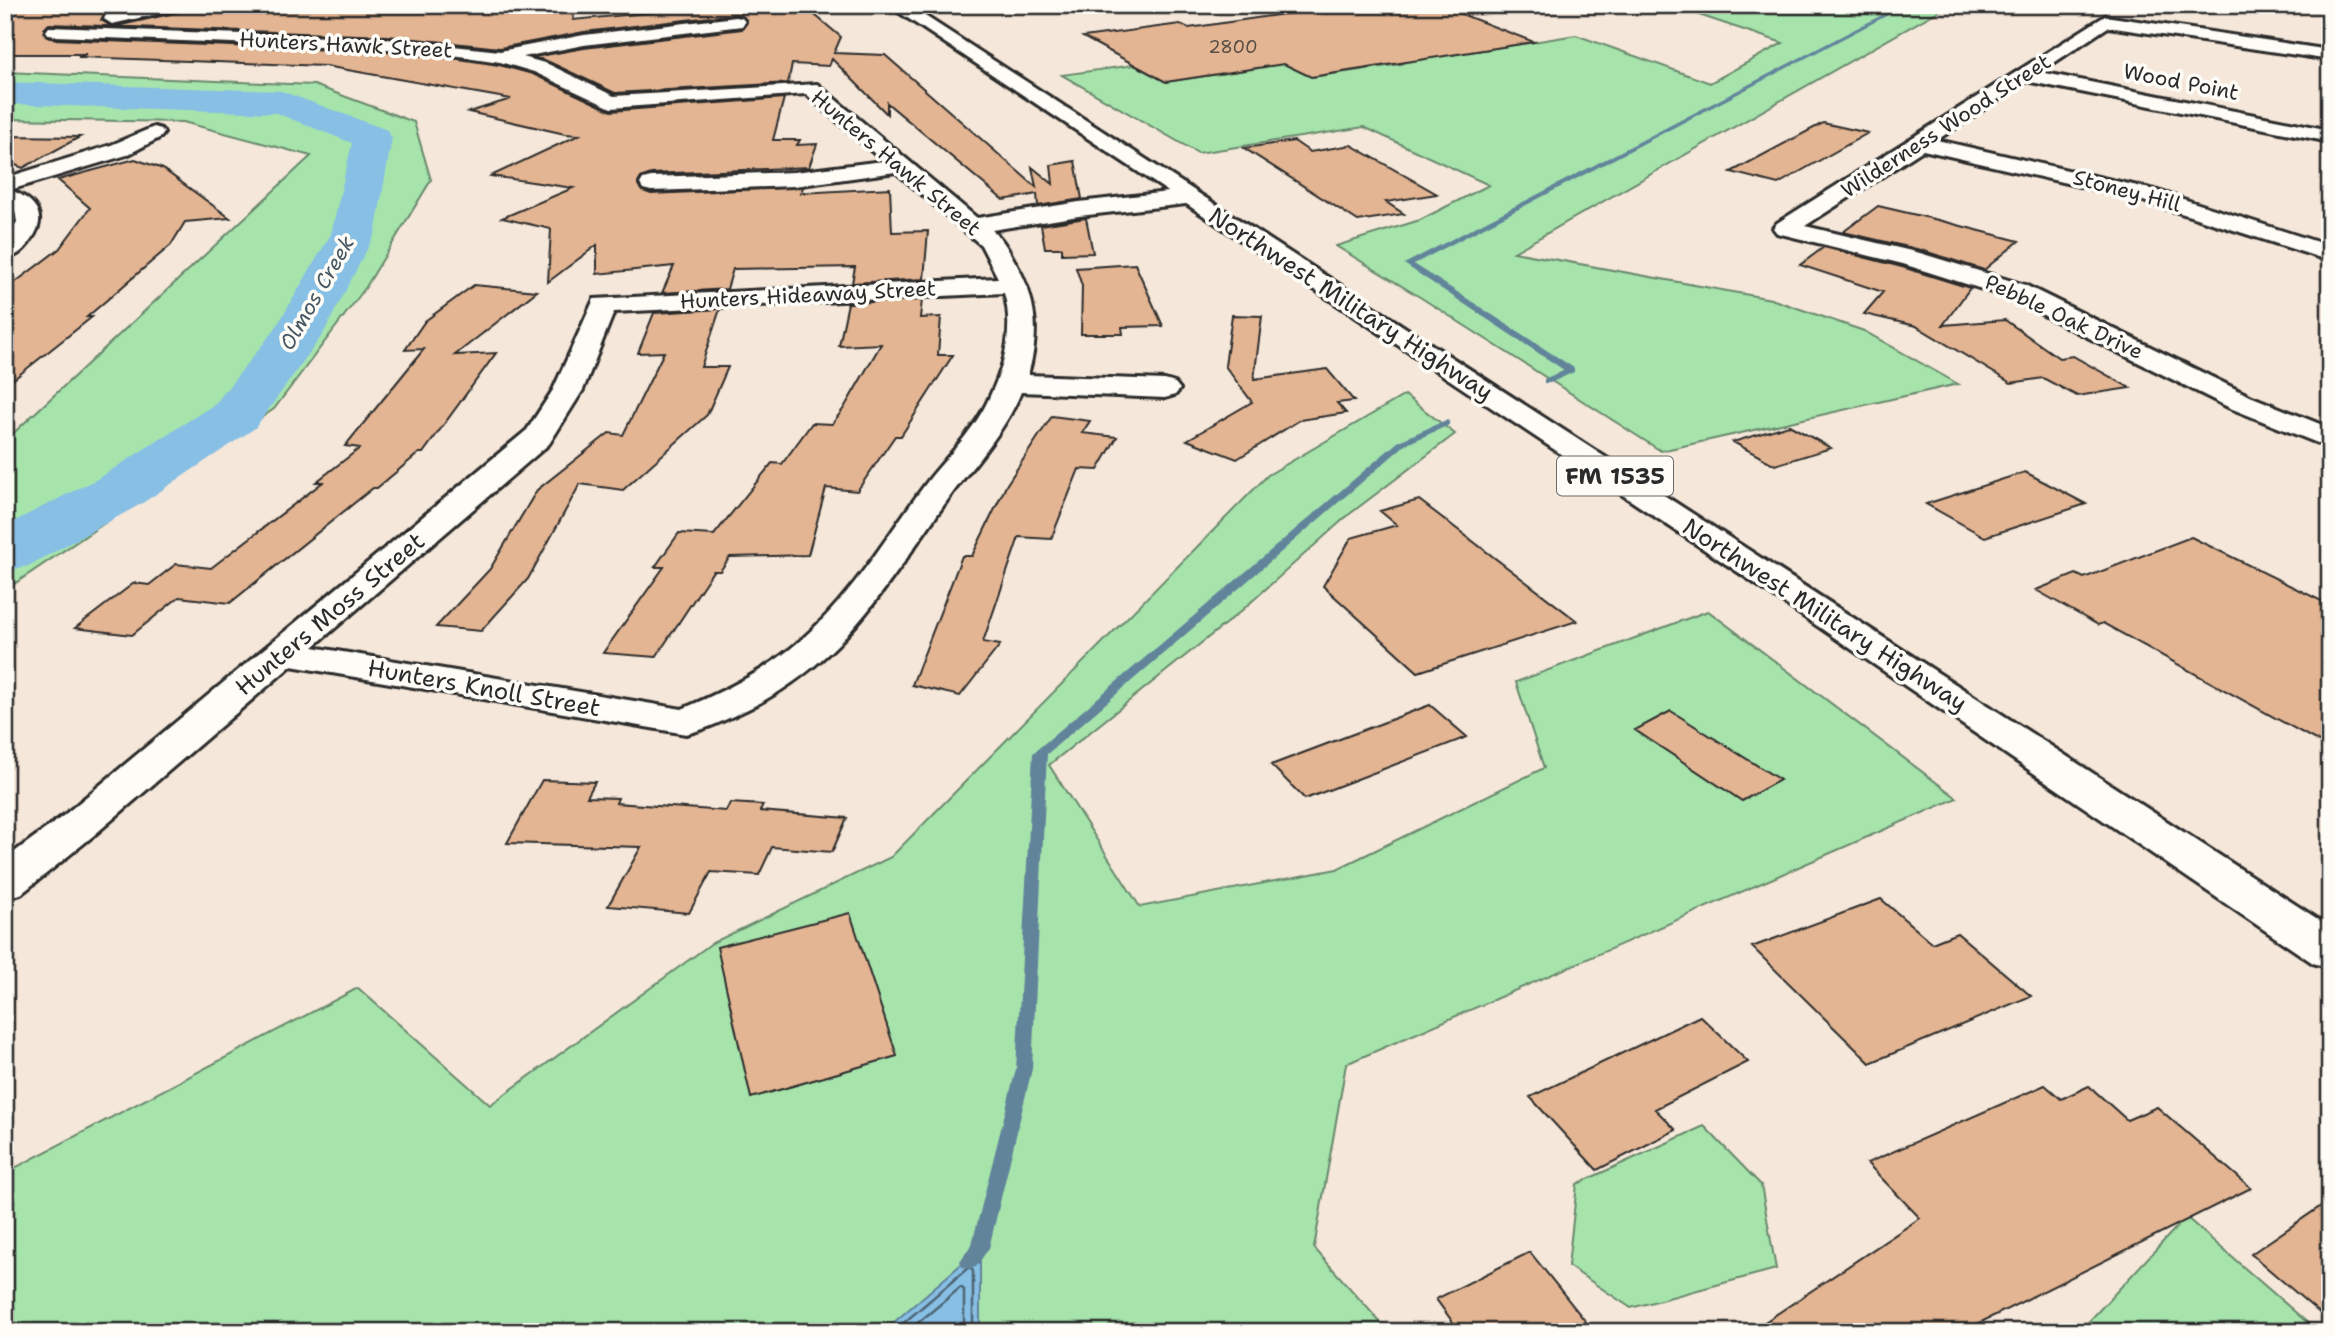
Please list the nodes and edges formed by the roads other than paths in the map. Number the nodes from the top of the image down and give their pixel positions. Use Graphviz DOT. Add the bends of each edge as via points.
graph roads {
  1 [pos="177,5"];
  2 [pos="718,5"];
  3 [pos="896,5"];
  4 [pos="2330,55"];
  5 [pos="501,57"];
  6 [pos="2024,75"];
  7 [pos="154,134"];
  8 [pos="2330,136"];
  9 [pos="1921,143"];
  10 [pos="903,165"];
  11 [pos="651,184"];
  12 [pos="5,185"];
  13 [pos="1177,190"];
  14 [pos="5,196"];
  15 [pos="972,226"];
  16 [pos="1785,228"];
  17 [pos="5,253"];
  18 [pos="2330,254"];
  19 [pos="1014,285"];
  20 [pos="603,305"];
  21 [pos="1010,383"];
  22 [pos="1165,389"];
  23 [pos="2330,439"];
  24 [pos="282,653"];
  25 [pos="686,722"];
  26 [pos="5,883"];
  27 [pos="2330,951"];
  1 -- 5 [label="street, Hunters Hawk Street" via="55,31 387,44"];
  2 -- 5 [label="street" via="736,23 584,40"];
  3 -- 13 [label="street, Northwest Military Highway / FM 1535"];
  4 -- 6 [label="street, Wilderness Wood Street" via="2105,21"];
  5 -- 10 [label="street, Hunters Hawk Street" via="563,76 611,102 810,88"];
  6 -- 8 [label="street, Wood Point"];
  6 -- 9 [label="street, Wilderness Wood Street"];
  7 -- 12 [label="street" via="119,150"];
  9 -- 16 [label="street, Wilderness Wood Street"];
  9 -- 18 [label="street, Stoney Hill" via="2147,195"];
  10 -- 11 [label="street" via="794,179"];
  10 -- 15 [label="street, Hunters Hawk Street"];
  13 -- 15 [label="street"];
  13 -- 27 [label="street, Northwest Military Highway / FM 1535"];
  14 -- 17 [label="street" via="23,203 30,220 26,232"];
  15 -- 19 [label="street, Hunters Hawk Street" via="990,241"];
  16 -- 23 [label="street, Pebble Oak Drive" via="1912,258 2016,291 2240,402"];
  19 -- 20 [label="street, Hunters Hideaway Street"];
  19 -- 21 [label="street, Hunters Hawk Street" via="1020,299 1022,331"];
  20 -- 24 [label="street, Hunters Moss Street" via="568,394 538,437"];
  21 -- 22 [label="street"];
  21 -- 25 [label="street, Hunters Hawk Street" via="974,445 837,628 793,665 735,700"];
  24 -- 25 [label="street, Hunters Knoll Street"];
  24 -- 26 [label="street, Hunters Moss Street"];
}
